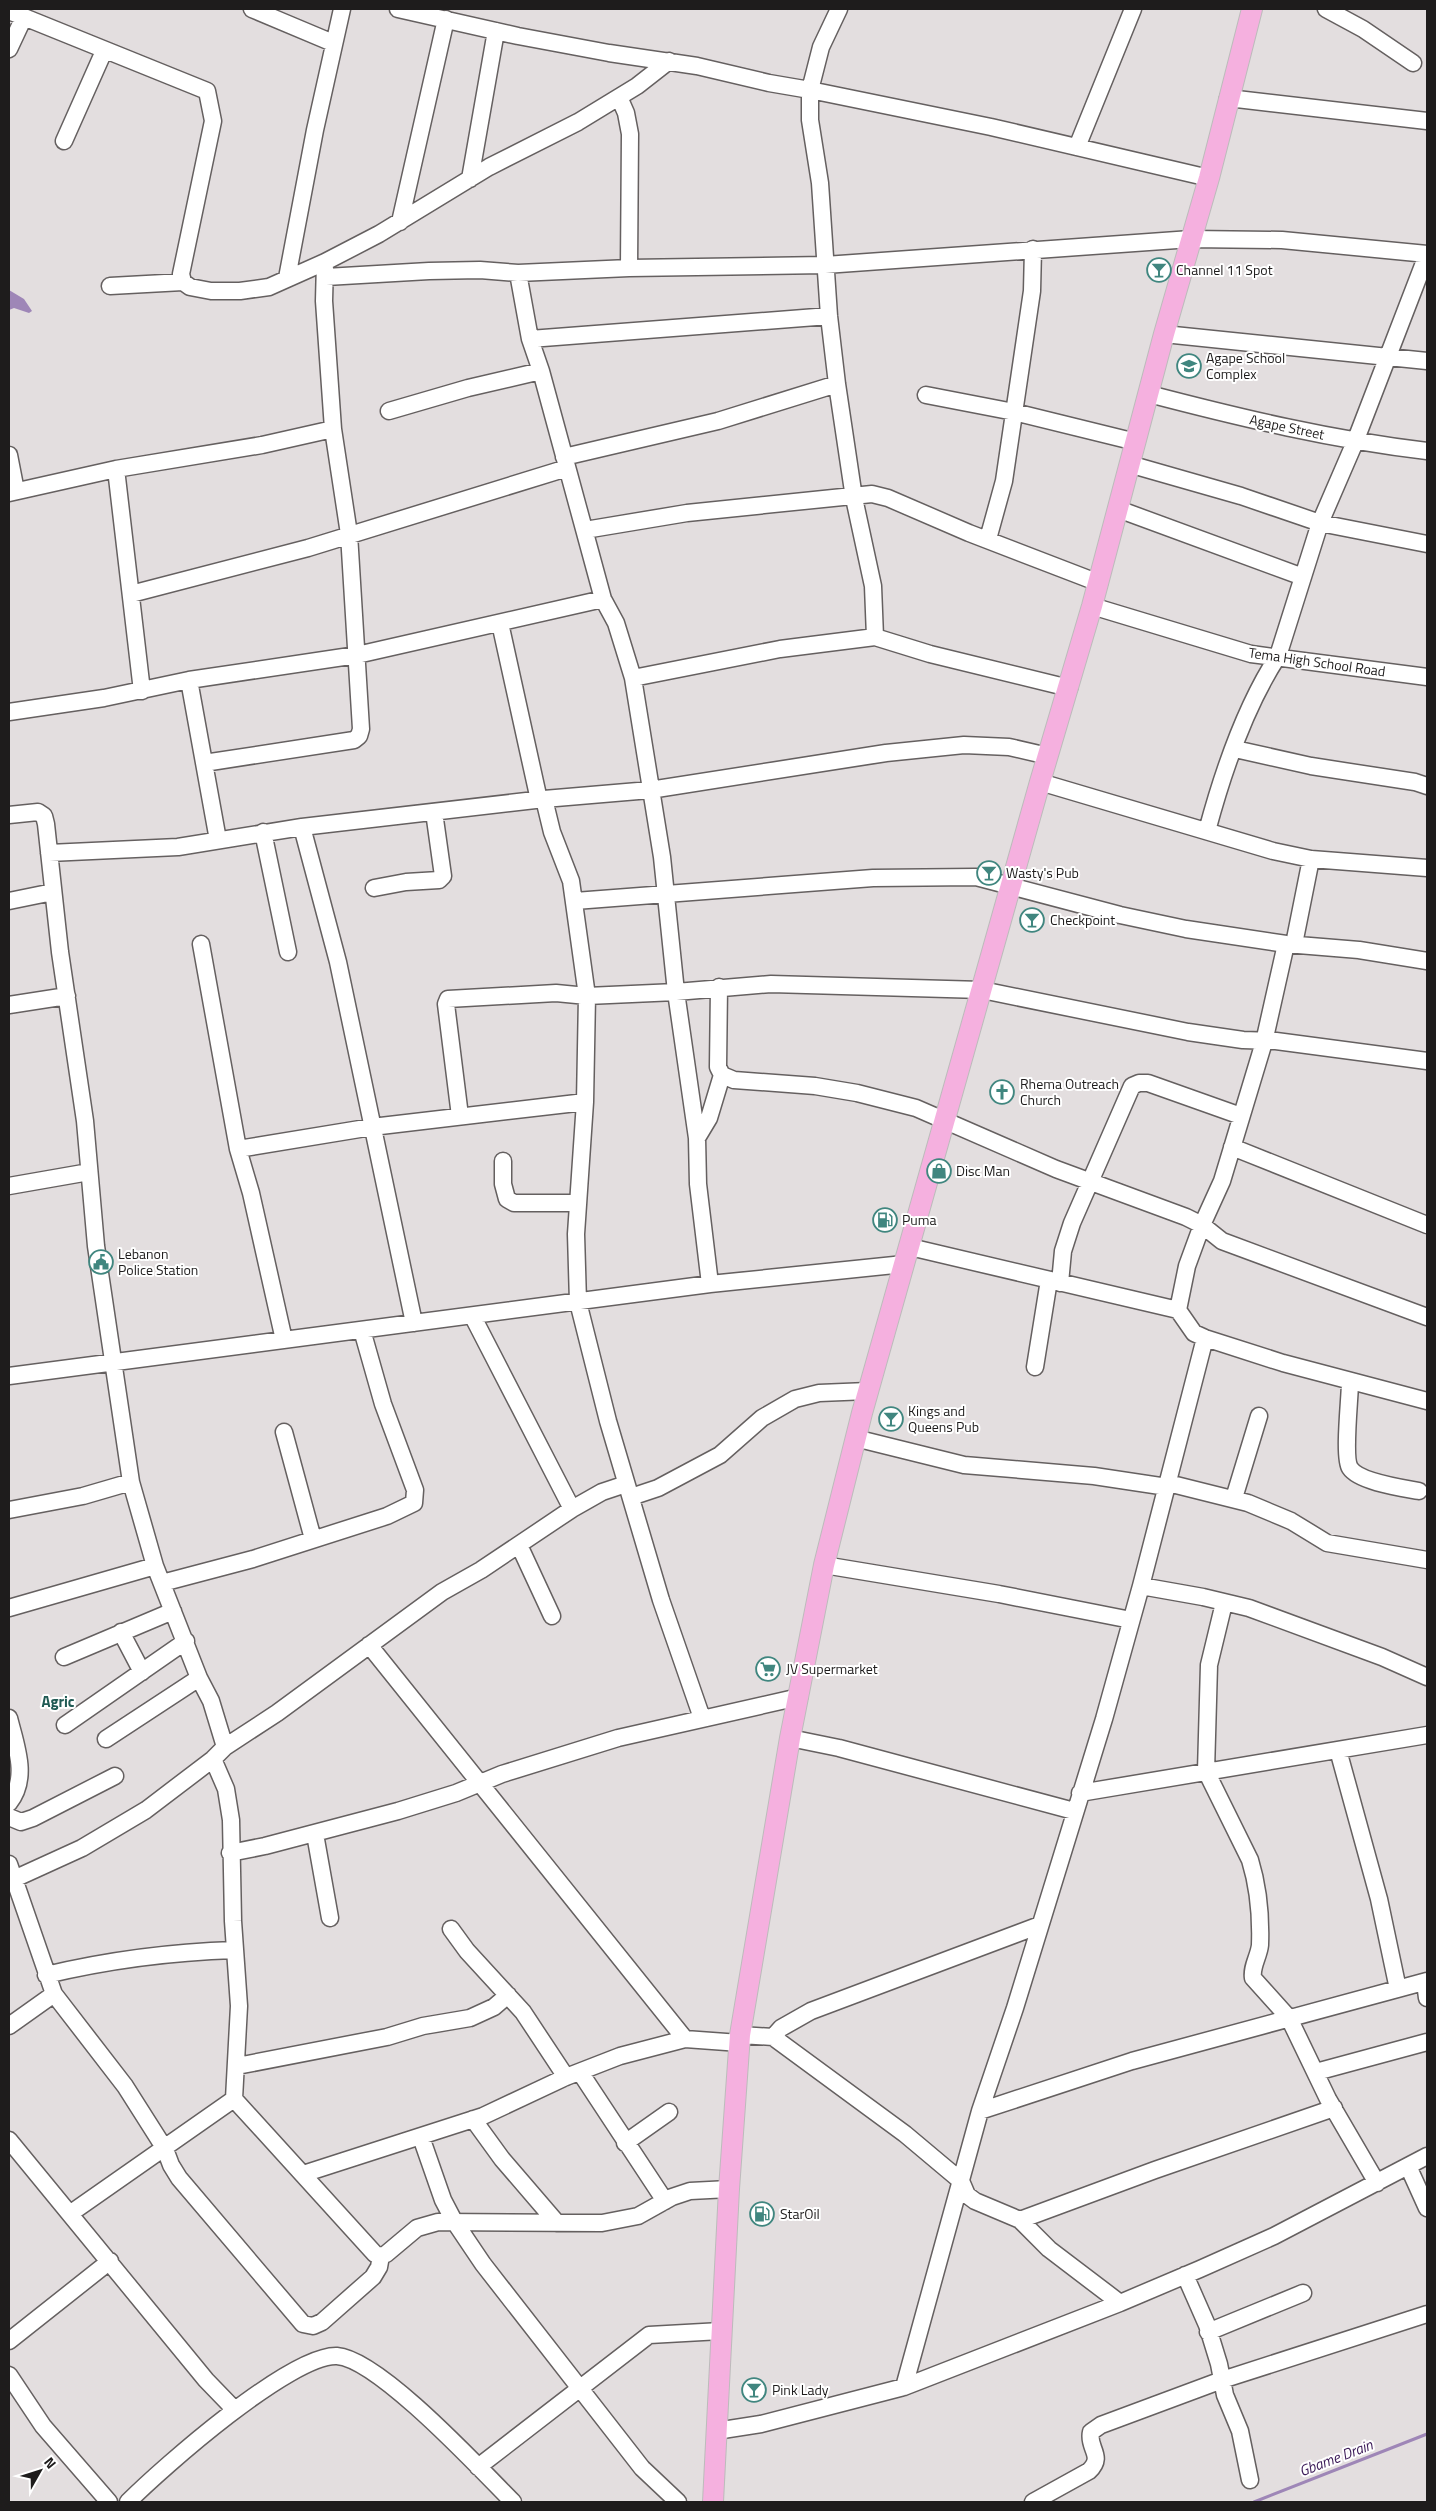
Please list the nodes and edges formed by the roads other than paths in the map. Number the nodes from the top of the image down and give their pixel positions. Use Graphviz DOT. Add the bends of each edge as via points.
graph roads {
  1 [pos="252,9"];
  2 [pos="342,9"];
  3 [pos="398,9"];
  4 [pos="839,9"];
  5 [pos="1133,9"];
  6 [pos="1252,9"];
  7 [pos="1326,9"];
  8 [pos="16,14"];
  9 [pos="446,19"];
  10 [pos="496,31"];
  11 [pos="333,43"];
  12 [pos="9,49"];
  13 [pos="104,50"];
  14 [pos="669,61"];
  15 [pos="1413,63"];
  16 [pos="810,90"];
  17 [pos="619,97"];
  18 [pos="1228,98"];
  19 [pos="1427,121"];
  20 [pos="64,141"];
  21 [pos="1077,148"];
  22 [pos="470,178"];
  23 [pos="1209,178"];
  24 [pos="400,222"];
  25 [pos="1191,239"];
  26 [pos="1034,249"];
  27 [pos="1427,254"];
  28 [pos="825,265"];
  29 [pos="628,268"];
  30 [pos="325,269"];
  31 [pos="518,273"];
  32 [pos="288,278"];
  33 [pos="183,282"];
  34 [pos="110,286"];
  35 [pos="829,316"];
  36 [pos="1164,334"];
  37 [pos="530,339"];
  38 [pos="1387,357"];
  39 [pos="1427,361"];
  40 [pos="541,371"];
  41 [pos="836,384"];
  42 [pos="1149,394"];
  43 [pos="926,395"];
  44 [pos="389,411"];
  45 [pos="1014,412"];
  46 [pos="333,429"];
  47 [pos="1136,442"];
  48 [pos="1355,442"];
  49 [pos="1427,451"];
  50 [pos="9,455"];
  51 [pos="566,462"];
  52 [pos="1129,464"];
  53 [pos="116,469"];
  54 [pos="12,492"];
  55 [pos="854,498"];
  56 [pos="1118,509"];
  57 [pos="1320,524"];
  58 [pos="585,530"];
  59 [pos="349,534"];
  60 [pos="988,539"];
  61 [pos="1427,544"];
  62 [pos="1303,577"];
  63 [pos="1098,583"];
  64 [pos="131,594"];
  65 [pos="603,600"];
  66 [pos="1092,606"];
  67 [pos="500,623"];
  68 [pos="875,637"];
  69 [pos="357,655"];
  70 [pos="1278,656"];
  71 [pos="1427,677"];
  72 [pos="633,678"];
  73 [pos="189,680"];
  74 [pos="1069,688"];
  75 [pos="142,691"];
  76 [pos="9,712"];
  77 [pos="1234,749"];
  78 [pos="1048,756"];
  79 [pos="204,764"];
  80 [pos="1040,782"];
  81 [pos="1427,786"];
  82 [pos="650,790"];
  83 [pos="541,799"];
  84 [pos="434,812"];
  85 [pos="9,815"];
  86 [pos="302,827"];
  87 [pos="1207,831"];
  88 [pos="263,832"];
  89 [pos="218,840"];
  90 [pos="48,853"];
  91 [pos="1311,858"];
  92 [pos="1427,868"];
  93 [pos="1012,885"];
  94 [pos="374,888"];
  95 [pos="53,892"];
  96 [pos="666,893"];
  97 [pos="9,901"];
  98 [pos="575,901"];
  99 [pos="201,944"];
  100 [pos="1290,944"];
  101 [pos="288,952"];
  102 [pos="1427,961"];
  103 [pos="719,987"];
  104 [pos="982,990"];
  105 [pos="676,992"];
  106 [pos="67,996"];
  107 [pos="587,996"];
  108 [pos="9,1005"];
  109 [pos="1264,1042"];
  110 [pos="1427,1061"];
  111 [pos="722,1075"];
  112 [pos="585,1102"];
  113 [pos="460,1116"];
  114 [pos="1241,1116"];
  115 [pos="946,1122"];
  116 [pos="372,1128"];
  117 [pos="697,1138"];
  118 [pos="1232,1147"];
  119 [pos="238,1149"];
  120 [pos="503,1161"];
  121 [pos="89,1172"];
  122 [pos="1092,1182"];
  123 [pos="9,1186"];
  124 [pos="578,1202"];
  125 [pos="1202,1225"];
  126 [pos="1427,1225"];
  127 [pos="907,1256"];
  128 [pos="1055,1282"];
  129 [pos="710,1284"];
  130 [pos="578,1302"];
  131 [pos="1178,1310"];
  132 [pos="473,1316"];
  133 [pos="1427,1317"];
  134 [pos="414,1323"];
  135 [pos="362,1330"];
  136 [pos="1205,1338"];
  137 [pos="284,1340"];
  138 [pos="112,1361"];
  139 [pos="1035,1367"];
  140 [pos="9,1376"];
  141 [pos="1350,1382"];
  142 [pos="868,1391"];
  143 [pos="1427,1402"];
  144 [pos="1259,1416"];
  145 [pos="284,1432"];
  146 [pos="855,1438"];
  147 [pos="131,1482"];
  148 [pos="1168,1485"];
  149 [pos="629,1490"];
  150 [pos="1420,1490"];
  151 [pos="1234,1498"];
  152 [pos="572,1509"];
  153 [pos="9,1510"];
  154 [pos="313,1539"];
  155 [pos="519,1545"];
  156 [pos="1427,1560"];
  157 [pos="824,1565"];
  158 [pos="155,1566"];
  159 [pos="162,1583"];
  160 [pos="1142,1586"];
  161 [pos="1224,1603"];
  162 [pos="9,1608"];
  163 [pos="172,1611"];
  164 [pos="552,1616"];
  165 [pos="1132,1620"];
  166 [pos="121,1632"];
  167 [pos="186,1641"];
  168 [pos="369,1644"];
  169 [pos="64,1657"];
  170 [pos="142,1672"];
  171 [pos="1427,1677"];
  172 [pos="199,1678"];
  173 [pos="799,1697"];
  174 [pos="9,1718"];
  175 [pos="702,1718"];
  176 [pos="65,1725"];
  177 [pos="1427,1735"];
  178 [pos="790,1738"];
  179 [pos="106,1739"];
  180 [pos="225,1747"];
  181 [pos="1338,1750"];
  182 [pos="213,1759"];
  183 [pos="1206,1771"];
  184 [pos="115,1776"];
  185 [pos="480,1782"];
  186 [pos="1080,1793"];
  187 [pos="9,1803"];
  188 [pos="1074,1811"];
  189 [pos="9,1817"];
  190 [pos="315,1834"];
  191 [pos="230,1853"];
  192 [pos="12,1871"];
  193 [pos="330,1918"];
  194 [pos="1040,1925"];
  195 [pos="451,1929"];
  196 [pos="235,1950"];
  197 [pos="46,1975"];
  198 [pos="1426,1982"];
  199 [pos="1398,1989"];
  200 [pos="54,1994"];
  201 [pos="508,1995"];
  202 [pos="1427,1998"];
  203 [pos="1289,2018"];
  204 [pos="9,2026"];
  205 [pos="772,2037"];
  206 [pos="685,2039"];
  207 [pos="740,2039"];
  208 [pos="1427,2042"];
  209 [pos="237,2066"];
  210 [pos="1316,2072"];
  211 [pos="573,2075"];
  212 [pos="234,2099"];
  213 [pos="1334,2108"];
  214 [pos="980,2111"];
  215 [pos="669,2112"];
  216 [pos="473,2119"];
  217 [pos="420,2137"];
  218 [pos="9,2140"];
  219 [pos="625,2143"];
  220 [pos="165,2148"];
  221 [pos="1427,2156"];
  222 [pos="1408,2166"];
  223 [pos="303,2174"];
  224 [pos="961,2181"];
  225 [pos="1377,2182"];
  226 [pos="729,2189"];
  227 [pos="665,2201"];
  228 [pos="1427,2208"];
  229 [pos="71,2213"];
  230 [pos="1020,2220"];
  231 [pos="454,2221"];
  232 [pos="557,2223"];
  233 [pos="380,2256"];
  234 [pos="110,2261"];
  235 [pos="1185,2275"];
  236 [pos="1303,2293"];
  237 [pos="1120,2303"];
  238 [pos="1427,2314"];
  239 [pos="722,2331"];
  240 [pos="1208,2332"];
  241 [pos="9,2341"];
  242 [pos="9,2375"];
  243 [pos="1222,2380"];
  244 [pos="904,2387"];
  245 [pos="581,2390"];
  246 [pos="234,2410"];
  247 [pos="716,2430"];
  248 [pos="478,2467"];
  249 [pos="1250,2480"];
  250 [pos="109,2502"];
  251 [pos="128,2502"];
  252 [pos="513,2502"];
  253 [pos="678,2502"];
  254 [pos="712,2502"];
  255 [pos="1033,2502"];
  1 -- 11 [label="street"];
  2 -- 11 [label="street"];
  3 -- 9 [label="street"];
  4 -- 16 [label="street" via="821,48"];
  5 -- 21 [label="street"];
  6 -- 18 [label="main road"];
  7 -- 15 [label="street"];
  8 -- 12 [label="street"];
  8 -- 13 [label="street"];
  9 -- 10 [label="street"];
  9 -- 24 [label="street"];
  10 -- 14 [label="street" via="608,54"];
  10 -- 22 [label="street"];
  11 -- 32 [label="street"];
  13 -- 20 [label="street"];
  13 -- 33 [label="street" via="201,88 210,97 213,121 181,274"];
  14 -- 16 [label="street"];
  14 -- 17 [label="street"];
  16 -- 21 [label="street"];
  16 -- 28 [label="street" via="811,134 820,183"];
  17 -- 22 [label="street"];
  17 -- 29 [label="street" via="630,134"];
  18 -- 19 [label="street"];
  18 -- 23 [label="main road"];
  21 -- 23 [label="street"];
  22 -- 24 [label="street"];
  23 -- 25 [label="main road"];
  24 -- 30 [label="street"];
  25 -- 26 [label="street"];
  25 -- 27 [label="street" via="1246,238"];
  25 -- 36 [label="main road"];
  26 -- 28 [label="street"];
  26 -- 45 [label="street" via="1032,292"];
  27 -- 38 [label="street"];
  28 -- 29 [label="street"];
  28 -- 35 [label="street"];
  29 -- 31 [label="street"];
  30 -- 31 [label="street"];
  30 -- 32 [label="street"];
  30 -- 46 [label="street" via="324,301"];
  31 -- 37 [label="street"];
  32 -- 33 [label="street" via="269,287 240,291 211,291 190,287"];
  33 -- 34 [label="street"];
  35 -- 37 [label="street"];
  35 -- 41 [label="street"];
  36 -- 38 [label="street"];
  36 -- 42 [label="main road"];
  37 -- 40 [label="street"];
  38 -- 39 [label="street"];
  38 -- 48 [label="street"];
  40 -- 44 [label="street"];
  40 -- 51 [label="street"];
  41 -- 51 [label="street" via="718,421"];
  41 -- 55 [label="street"];
  42 -- 47 [label="main road"];
  42 -- 48 [label="street, Agape Street"];
  43 -- 45 [label="street"];
  45 -- 47 [label="street"];
  45 -- 60 [label="street" via="1004,481"];
  46 -- 53 [label="street" via="262,445"];
  46 -- 59 [label="street"];
  47 -- 52 [label="main road"];
  48 -- 49 [label="street, Agape Street"];
  48 -- 57 [label="street"];
  50 -- 54 [label="street"];
  51 -- 58 [label="street"];
  51 -- 59 [label="street"];
  52 -- 56 [label="main road"];
  52 -- 57 [label="street" via="1240,496"];
  53 -- 54 [label="street"];
  53 -- 64 [label="street"];
  55 -- 58 [label="street" via="687,514"];
  55 -- 60 [label="street" via="872,494 888,498"];
  55 -- 68 [label="street" via="873,586"];
  56 -- 62 [label="street"];
  56 -- 63 [label="main road"];
  57 -- 61 [label="street"];
  57 -- 62 [label="street"];
  58 -- 65 [label="street"];
  59 -- 64 [label="street" via="308,548"];
  59 -- 69 [label="street"];
  60 -- 63 [label="street"];
  62 -- 70 [label="street"];
  63 -- 66 [label="main road"];
  64 -- 75 [label="street"];
  65 -- 67 [label="street"];
  65 -- 72 [label="street" via="616,623"];
  66 -- 70 [label="street, Tema High School Road" via="1251,654"];
  66 -- 74 [label="main road"];
  67 -- 69 [label="street"];
  67 -- 83 [label="street"];
  68 -- 72 [label="street" via="780,649"];
  68 -- 74 [label="street"];
  69 -- 73 [label="street"];
  69 -- 79 [label="street" via="361,729 354,740"];
  70 -- 71 [label="street, Tema High School Road"];
  70 -- 77 [label="street" via="1266,674"];
  72 -- 82 [label="street"];
  73 -- 75 [label="street"];
  73 -- 79 [label="street"];
  74 -- 78 [label="main road"];
  75 -- 76 [label="street"];
  77 -- 81 [label="street"];
  77 -- 87 [label="street" via="1217,792"];
  78 -- 80 [label="main road"];
  78 -- 82 [label="street" via="1009,746 964,745 886,753"];
  79 -- 89 [label="street"];
  80 -- 87 [label="street"];
  80 -- 93 [label="main road"];
  82 -- 83 [label="street"];
  82 -- 96 [label="street"];
  83 -- 84 [label="street"];
  83 -- 98 [label="street" via="571,881"];
  84 -- 86 [label="street"];
  84 -- 94 [label="street" via="443,876 439,880"];
  85 -- 90 [label="street" via="38,812 44,816"];
  86 -- 88 [label="street"];
  86 -- 116 [label="street" via="338,962"];
  87 -- 91 [label="street" via="1274,851"];
  88 -- 89 [label="street"];
  88 -- 101 [label="street"];
  89 -- 90 [label="street" via="178,847"];
  90 -- 95 [label="street"];
  91 -- 92 [label="street"];
  91 -- 100 [label="street"];
  93 -- 96 [label="street" via="976,877 873,878"];
  93 -- 100 [label="street" via="1186,929"];
  93 -- 104 [label="main road"];
  95 -- 97 [label="street"];
  95 -- 106 [label="street"];
  96 -- 98 [label="street"];
  96 -- 105 [label="street"];
  98 -- 107 [label="street"];
  99 -- 119 [label="street"];
  100 -- 102 [label="street" via="1359,950"];
  100 -- 109 [label="street"];
  103 -- 104 [label="street" via="771,984"];
  103 -- 105 [label="street"];
  103 -- 111 [label="street" via="718,1067"];
  104 -- 109 [label="street" via="1188,1032"];
  104 -- 115 [label="main road"];
  105 -- 107 [label="street"];
  105 -- 117 [label="street"];
  106 -- 108 [label="street"];
  106 -- 121 [label="street"];
  107 -- 112 [label="street"];
  107 -- 113 [label="street" via="556,993 448,999"];
  109 -- 110 [label="street"];
  109 -- 114 [label="street"];
  111 -- 115 [label="street" via="734,1080 815,1086 857,1093 916,1108"];
  111 -- 117 [label="street" via="709,1118"];
  112 -- 113 [label="street"];
  112 -- 124 [label="street"];
  113 -- 116 [label="street"];
  114 -- 118 [label="street"];
  114 -- 122 [label="street" via="1148,1083 1132,1086"];
  115 -- 122 [label="street"];
  115 -- 127 [label="main road"];
  116 -- 119 [label="street"];
  116 -- 134 [label="street"];
  117 -- 129 [label="street" via="698,1184"];
  118 -- 125 [label="street" via="1222,1181"];
  118 -- 126 [label="street"];
  119 -- 137 [label="street"];
  120 -- 124 [label="street" via="503,1184 507,1199 514,1203"];
  121 -- 123 [label="street"];
  121 -- 138 [label="street"];
  122 -- 125 [label="street"];
  122 -- 128 [label="street" via="1072,1223"];
  124 -- 130 [label="street"];
  125 -- 131 [label="street" via="1187,1266"];
  125 -- 133 [label="street" via="1222,1241"];
  127 -- 128 [label="street"];
  127 -- 129 [label="street"];
  127 -- 142 [label="main road"];
  128 -- 131 [label="street"];
  128 -- 139 [label="street"];
  129 -- 130 [label="street"];
  130 -- 132 [label="street"];
  130 -- 149 [label="street"];
  131 -- 136 [label="street" via="1194,1334"];
  132 -- 134 [label="street"];
  132 -- 152 [label="street"];
  134 -- 135 [label="street"];
  135 -- 137 [label="street"];
  135 -- 154 [label="street" via="383,1404 416,1498 408,1507 387,1516"];
  136 -- 141 [label="street"];
  136 -- 148 [label="street"];
  137 -- 138 [label="street"];
  138 -- 140 [label="street"];
  138 -- 147 [label="street"];
  141 -- 143 [label="street"];
  141 -- 150 [label="street" via="1347,1445 1350,1468 1369,1479"];
  142 -- 146 [label="main road"];
  142 -- 149 [label="street" via="819,1393 796,1400 762,1418 720,1455 658,1488"];
  144 -- 151 [label="street"];
  145 -- 154 [label="street"];
  146 -- 148 [label="street" via="964,1465"];
  146 -- 157 [label="main road"];
  147 -- 153 [label="street" via="83,1496"];
  147 -- 158 [label="street"];
  148 -- 151 [label="street"];
  148 -- 160 [label="street"];
  149 -- 152 [label="street" via="602,1492"];
  149 -- 175 [label="street" via="661,1600"];
  151 -- 156 [label="street" via="1291,1521 1326,1543"];
  152 -- 155 [label="street"];
  154 -- 159 [label="street"];
  155 -- 164 [label="street"];
  155 -- 168 [label="street" via="442,1592"];
  157 -- 165 [label="street"];
  157 -- 173 [label="main road"];
  158 -- 159 [label="street"];
  158 -- 162 [label="street"];
  159 -- 163 [label="street"];
  160 -- 161 [label="street"];
  160 -- 165 [label="street"];
  161 -- 171 [label="street" via="1249,1608"];
  161 -- 183 [label="street" via="1209,1665"];
  163 -- 166 [label="street"];
  163 -- 167 [label="street"];
  165 -- 186 [label="street"];
  166 -- 169 [label="street"];
  166 -- 170 [label="street"];
  167 -- 170 [label="street"];
  167 -- 172 [label="street"];
  168 -- 180 [label="street" via="277,1713"];
  168 -- 185 [label="street"];
  170 -- 176 [label="street"];
  172 -- 179 [label="street"];
  172 -- 180 [label="street" via="211,1701"];
  173 -- 175 [label="street"];
  173 -- 178 [label="main road"];
  174 -- 187 [label="street" via="20,1767 15,1796"];
  175 -- 185 [label="street" via="618,1738"];
  177 -- 181 [label="street"];
  178 -- 188 [label="street" via="839,1748"];
  178 -- 207 [label="main road"];
  180 -- 182 [label="street"];
  181 -- 183 [label="street"];
  181 -- 199 [label="street" via="1379,1899"];
  182 -- 191 [label="street" via="230,1805"];
  182 -- 192 [label="street" via="109,1834"];
  183 -- 186 [label="street"];
  183 -- 203 [label="street" via="1254,1874 1260,1945 1253,1978"];
  184 -- 189 [label="street" via="33,1818 21,1822"];
  185 -- 190 [label="street" via="456,1793"];
  185 -- 206 [label="street"];
  186 -- 188 [label="street"];
  188 -- 194 [label="street"];
  190 -- 191 [label="street"];
  190 -- 193 [label="street"];
  191 -- 196 [label="street"];
  192 -- 197 [label="street"];
  194 -- 205 [label="street" via="812,2011 781,2028"];
  194 -- 214 [label="street"];
  195 -- 201 [label="street"];
  196 -- 197 [label="street" via="120,1960"];
  196 -- 209 [label="street" via="239,2006"];
  197 -- 200 [label="street"];
  198 -- 199 [label="street"];
  198 -- 202 [label="street"];
  199 -- 203 [label="street"];
  200 -- 204 [label="street"];
  200 -- 220 [label="street" via="125,2086"];
  201 -- 209 [label="street" via="494,2007 470,2018"];
  201 -- 211 [label="street"];
  203 -- 210 [label="street"];
  203 -- 214 [label="street" via="1132,2061"];
  205 -- 207 [label="street"];
  205 -- 224 [label="street" via="871,2106"];
  206 -- 207 [label="street"];
  206 -- 211 [label="street" via="620,2056"];
  207 -- 226 [label="main road"];
  208 -- 210 [label="street"];
  209 -- 212 [label="street"];
  210 -- 213 [label="street"];
  211 -- 216 [label="street"];
  211 -- 219 [label="street"];
  212 -- 220 [label="street"];
  212 -- 223 [label="street"];
  213 -- 225 [label="street"];
  213 -- 230 [label="street"];
  214 -- 224 [label="street"];
  215 -- 219 [label="street"];
  216 -- 217 [label="street"];
  216 -- 232 [label="street" via="502,2160"];
  217 -- 223 [label="street"];
  217 -- 231 [label="street"];
  218 -- 229 [label="street"];
  219 -- 227 [label="street"];
  220 -- 229 [label="street"];
  220 -- 233 [label="street" via="179,2178 303,2324 313,2326 322,2322 373,2277 379,2267"];
  221 -- 222 [label="street"];
  222 -- 225 [label="street"];
  222 -- 228 [label="street"];
  223 -- 233 [label="street"];
  224 -- 230 [label="street" via="967,2195 975,2201"];
  224 -- 244 [label="street"];
  225 -- 235 [label="street" via="1274,2236"];
  226 -- 227 [label="street" via="690,2192"];
  226 -- 239 [label="main road"];
  227 -- 232 [label="street" via="624,2220"];
  229 -- 234 [label="street"];
  230 -- 237 [label="street" via="1049,2249"];
  231 -- 232 [label="street"];
  231 -- 233 [label="street" via="417,2228"];
  231 -- 245 [label="street" via="507,2296"];
  234 -- 241 [label="street"];
  234 -- 246 [label="street"];
  235 -- 237 [label="street"];
  235 -- 240 [label="street"];
  236 -- 240 [label="street"];
  237 -- 244 [label="street"];
  238 -- 243 [label="street"];
  239 -- 245 [label="street" via="649,2335"];
  239 -- 247 [label="main road"];
  240 -- 243 [label="street"];
  242 -- 250 [label="street" via="43,2426"];
  243 -- 249 [label="street" via="1240,2431"];
  243 -- 255 [label="street" via="1095,2428 1090,2436 1095,2465"];
  244 -- 247 [label="street" via="761,2424"];
  245 -- 248 [label="street"];
  245 -- 253 [label="street" via="642,2468"];
  246 -- 248 [label="street" via="303,2366 319,2358 338,2356 360,2365 394,2388 450,2437"];
  246 -- 251 [label="street"];
  247 -- 254 [label="main road"];
  248 -- 252 [label="street"];
}
